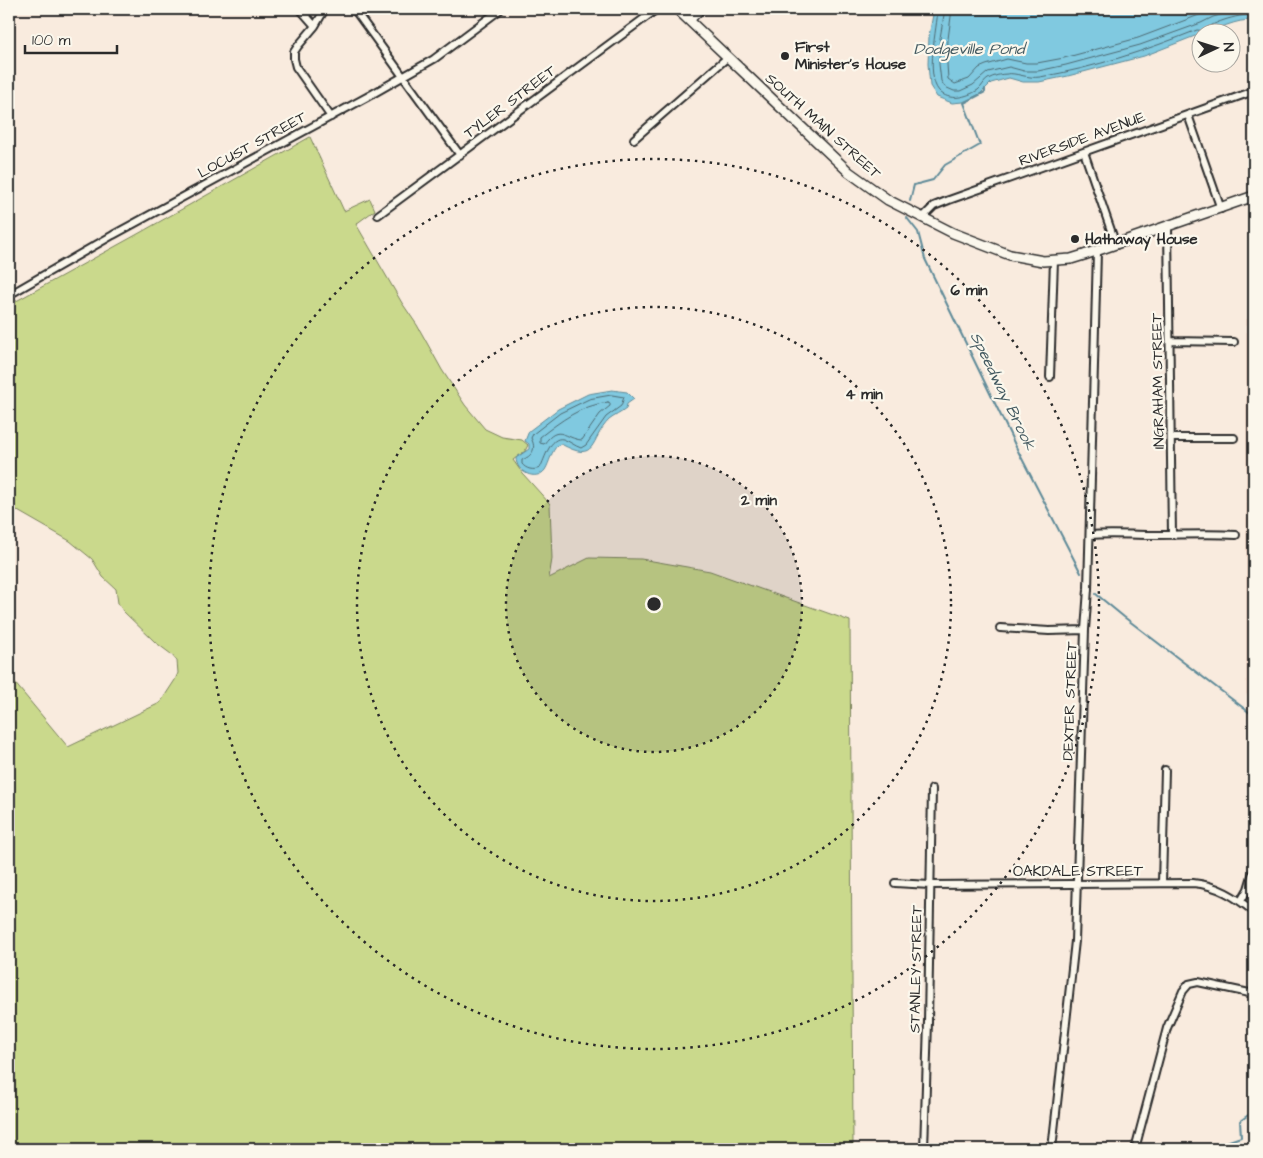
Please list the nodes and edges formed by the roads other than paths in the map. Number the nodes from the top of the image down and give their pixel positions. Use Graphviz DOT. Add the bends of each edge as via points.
graph roads {
  1 [pos="300,9"];
  2 [pos="325,9"];
  3 [pos="354,9"];
  4 [pos="501,9"];
  5 [pos="657,9"];
  6 [pos="677,9"];
  7 [pos="700,9"];
  8 [pos="689,20"];
  9 [pos="315,26"];
  10 [pos="728,57"];
  11 [pos="403,76"];
  12 [pos="1254,91"];
  13 [pos="1188,114"];
  14 [pos="331,117"];
  15 [pos="634,140"];
  16 [pos="1084,152"];
  17 [pos="460,155"];
  18 [pos="1254,196"];
  19 [pos="1221,208"];
  20 [pos="378,215"];
  21 [pos="922,218"];
  22 [pos="1168,227"];
  23 [pos="1116,245"];
  24 [pos="1097,252"];
  25 [pos="1054,260"];
  26 [pos="9,295"];
  27 [pos="1171,341"];
  28 [pos="1234,342"];
  29 [pos="1050,377"];
  30 [pos="1171,438"];
  31 [pos="1234,438"];
  32 [pos="1090,535"];
  33 [pos="1172,535"];
  34 [pos="1236,535"];
  35 [pos="1000,628"];
  36 [pos="1084,630"];
  37 [pos="1165,770"];
  38 [pos="932,790"];
  39 [pos="1254,869"];
  40 [pos="895,883"];
  41 [pos="1076,883"];
  42 [pos="1162,883"];
  43 [pos="930,885"];
  44 [pos="1241,901"];
  45 [pos="1254,912"];
  46 [pos="1254,994"];
  47 [pos="924,1149"];
  48 [pos="1052,1149"];
  49 [pos="1135,1149"];
  1 -- 9 [label="street"];
  2 -- 9 [label="street"];
  3 -- 11 [label="street"];
  4 -- 11 [label="street, LOCUST STREET" via="454,45"];
  5 -- 17 [label="street, TYLER STREET"];
  6 -- 8 [label="main road, SOUTH MAIN STREET"];
  7 -- 8 [label="main road"];
  8 -- 10 [label="main road, SOUTH MAIN STREET"];
  9 -- 14 [label="street" via="294,52 294,59 296,68"];
  10 -- 15 [label="street"];
  10 -- 21 [label="main road, SOUTH MAIN STREET" via="850,172 888,200"];
  11 -- 14 [label="street, LOCUST STREET"];
  11 -- 17 [label="street"];
  12 -- 13 [label="street, RIVERSIDE AVENUE"];
  13 -- 16 [label="street, RIVERSIDE AVENUE"];
  13 -- 19 [label="street"];
  14 -- 26 [label="street, LOCUST STREET"];
  16 -- 21 [label="street, RIVERSIDE AVENUE" via="934,206"];
  16 -- 23 [label="street"];
  17 -- 20 [label="street, TYLER STREET"];
  18 -- 19 [label="main road, SOUTH MAIN STREET"];
  19 -- 22 [label="main road, SOUTH MAIN STREET"];
  21 -- 25 [label="main road, SOUTH MAIN STREET" via="1010,255 1031,260"];
  22 -- 23 [label="main road, SOUTH MAIN STREET"];
  22 -- 27 [label="street, INGRAHAM STREET"];
  23 -- 24 [label="main road, SOUTH MAIN STREET"];
  24 -- 25 [label="main road, SOUTH MAIN STREET"];
  24 -- 32 [label="street, DEXTER STREET"];
  25 -- 29 [label="street"];
  27 -- 28 [label="street"];
  27 -- 30 [label="street, INGRAHAM STREET"];
  30 -- 31 [label="street"];
  30 -- 33 [label="street, INGRAHAM STREET"];
  32 -- 33 [label="street"];
  32 -- 36 [label="street, DEXTER STREET"];
  33 -- 34 [label="street"];
  35 -- 36 [label="street"];
  36 -- 41 [label="street, DEXTER STREET"];
  37 -- 42 [label="street"];
  38 -- 43 [label="street, STANLEY STREET"];
  39 -- 44 [label="street"];
  40 -- 43 [label="street, OAKDALE STREET"];
  41 -- 42 [label="street, OAKDALE STREET"];
  41 -- 43 [label="street, OAKDALE STREET"];
  41 -- 48 [label="street, DEXTER STREET" via="1075,941"];
  42 -- 44 [label="street, OAKDALE STREET" via="1205,884"];
  43 -- 47 [label="street, STANLEY STREET"];
  44 -- 45 [label="street, OAKDALE STREET"];
  46 -- 49 [label="street" via="1198,982 1189,984 1183,991 1166,1028"];
}
